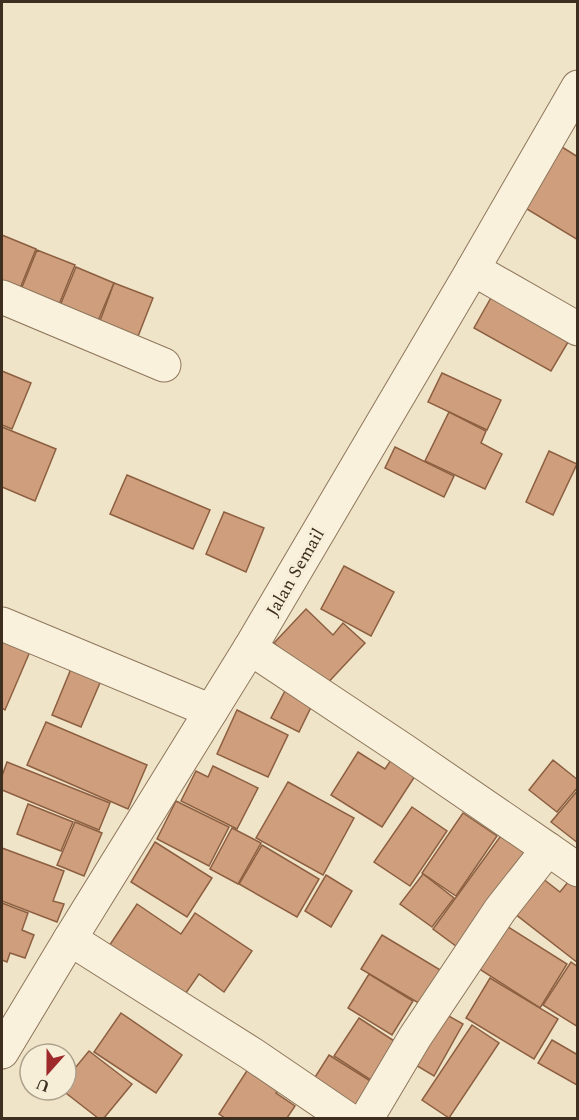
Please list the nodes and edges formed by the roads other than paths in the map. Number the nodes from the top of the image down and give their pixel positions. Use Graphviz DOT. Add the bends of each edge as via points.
graph roads {
  1 [pos="578,87"];
  2 [pos="473,269"];
  3 [pos="2,297"];
  4 [pos="578,329"];
  5 [pos="164,365"];
  6 [pos="2,624"];
  7 [pos="250,648"];
  8 [pos="211,711"];
  9 [pos="548,849"];
  10 [pos="578,870"];
  11 [pos="70,939"];
  12 [pos="2,1052"];
  13 [pos="346,1119"];
  14 [pos="367,1119"];
  1 -- 2 [label="street, Jalan Semail"];
  2 -- 4 [label="street"];
  2 -- 7 [label="street, Jalan Semail"];
  3 -- 5 [label="street"];
  6 -- 8 [label="street"];
  7 -- 8 [label="street, Jalan Semail"];
  7 -- 9 [label="street"];
  8 -- 11 [label="street, Jalan Semail"];
  9 -- 10 [label="street"];
  9 -- 14 [label="street" via="500,910 415,1037"];
  11 -- 12 [label="street, Jalan Semail"];
  11 -- 13 [label="street" via="252,1054"];
}
